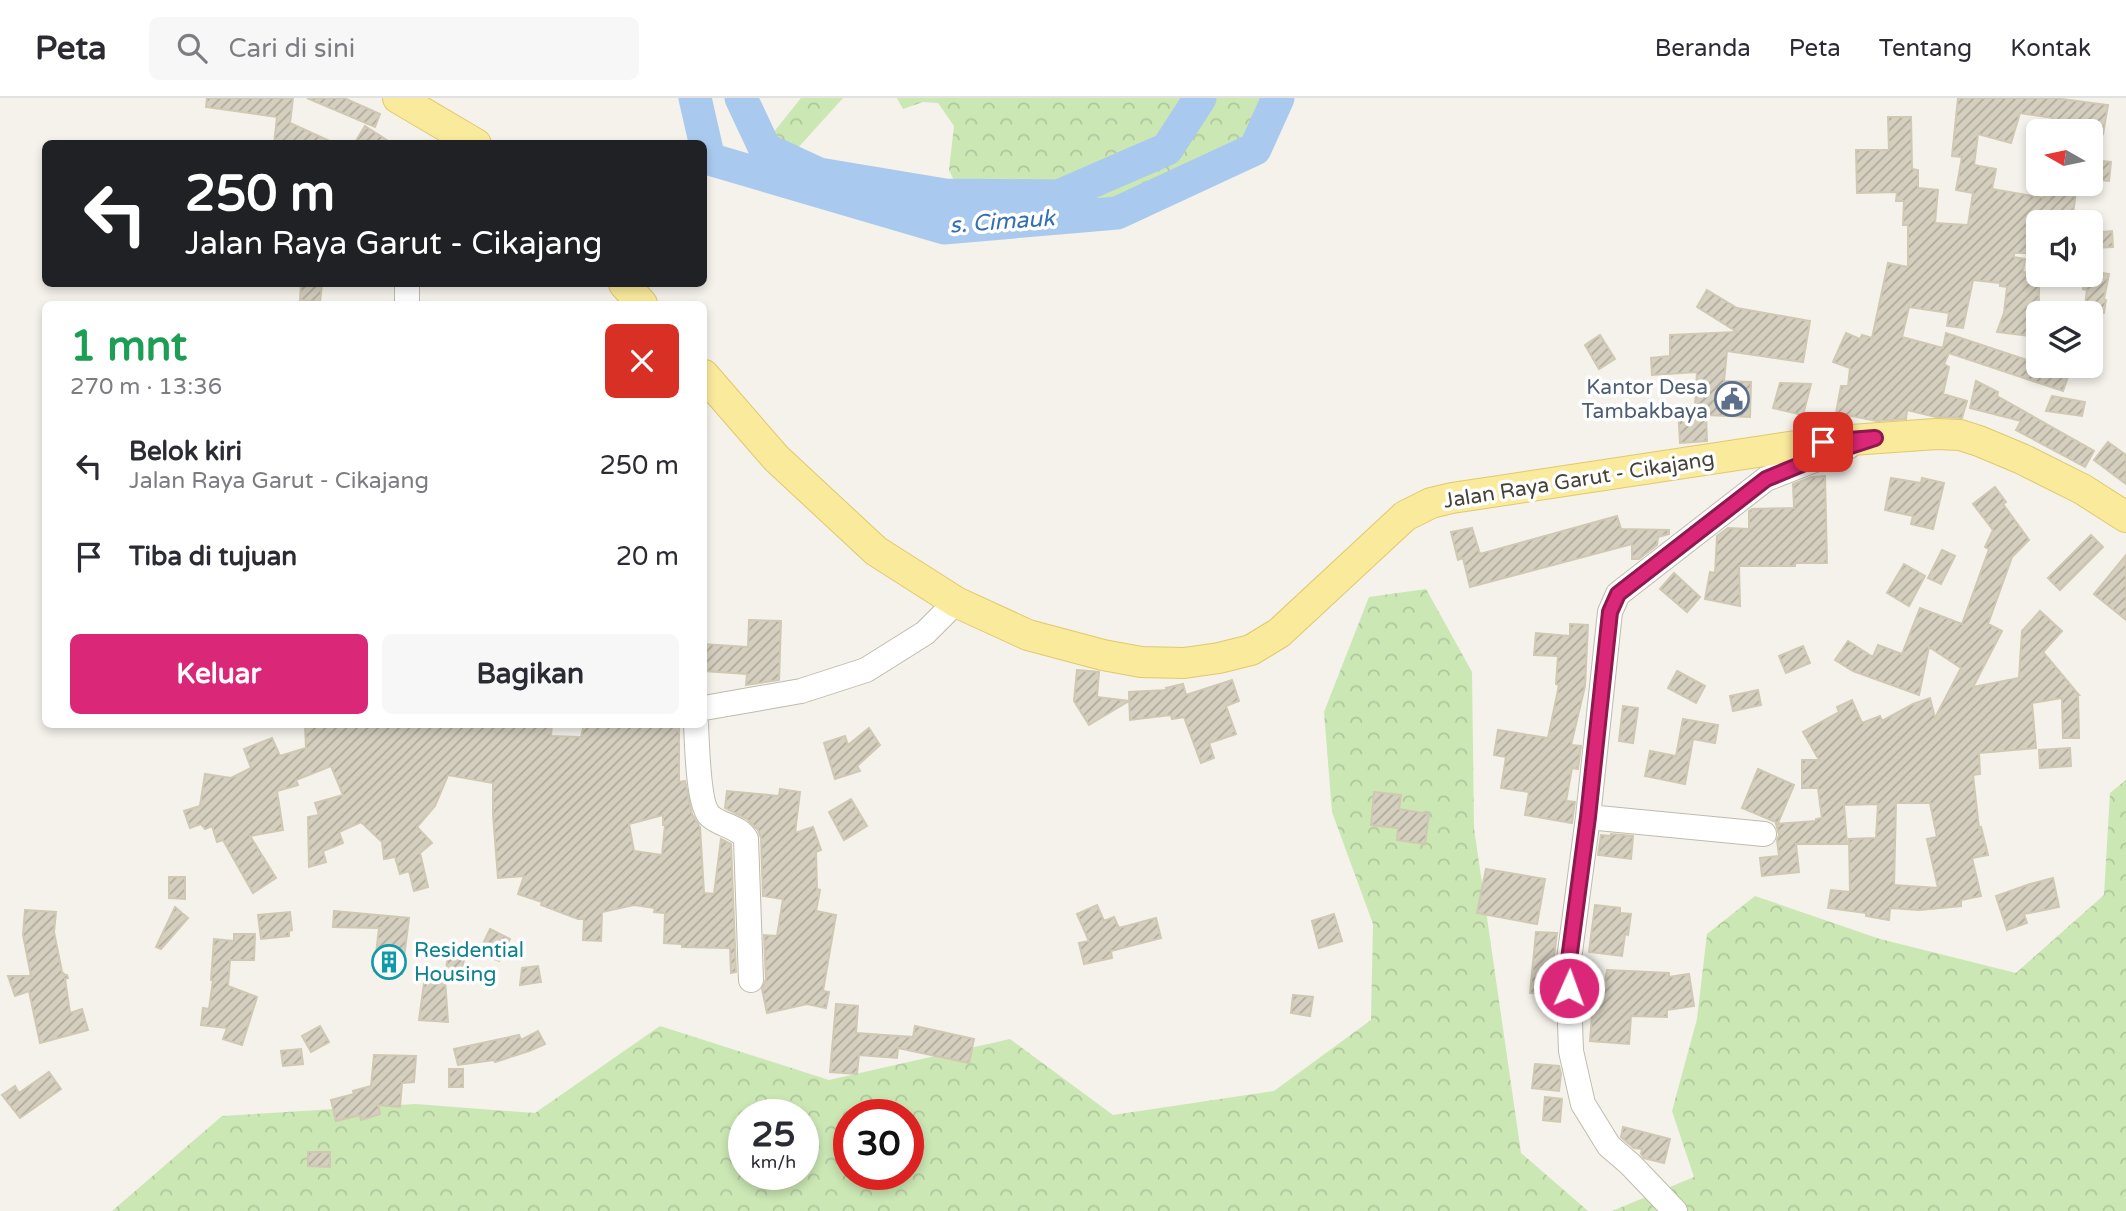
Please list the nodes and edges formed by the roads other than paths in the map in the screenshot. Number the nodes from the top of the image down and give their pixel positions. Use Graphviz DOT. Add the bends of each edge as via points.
graph roads {
  1 [pos="398,98"];
  2 [pos="469,140"];
  3 [pos="707,378"];
  4 [pos="1875,438"];
  5 [pos="2126,517"];
  6 [pos="956,602"];
  7 [pos="707,707"];
  8 [pos="696,728"];
  9 [pos="1588,817"];
  10 [pos="1764,834"];
  11 [pos="751,980"];
  12 [pos="1675,1211"];
  1 -- 2 [label="main road"];
  3 -- 6 [label="main road, Jalan Raya Garut - Cikajang" via="776,458 876,551"];
  4 -- 5 [label="main road, Jalan Raya Garut - Cikajang" via="1960,435 2022,459"];
  4 -- 6 [label="main road, Jalan Raya Garut - Cikajang" via="1431,503 1405,516 1279,633 1251,650 1219,658 1141,662 1103,655 1028,635"];
  4 -- 9 [label="street" via="1766,479 1618,594 1610,612"];
  6 -- 7 [label="street" via="925,633 866,670 801,691"];
  8 -- 11 [label="street" via="706,811 746,839"];
  9 -- 10 [label="street"];
  9 -- 12 [label="street" via="1568,967 1571,1051 1583,1104 1609,1146"];
}
